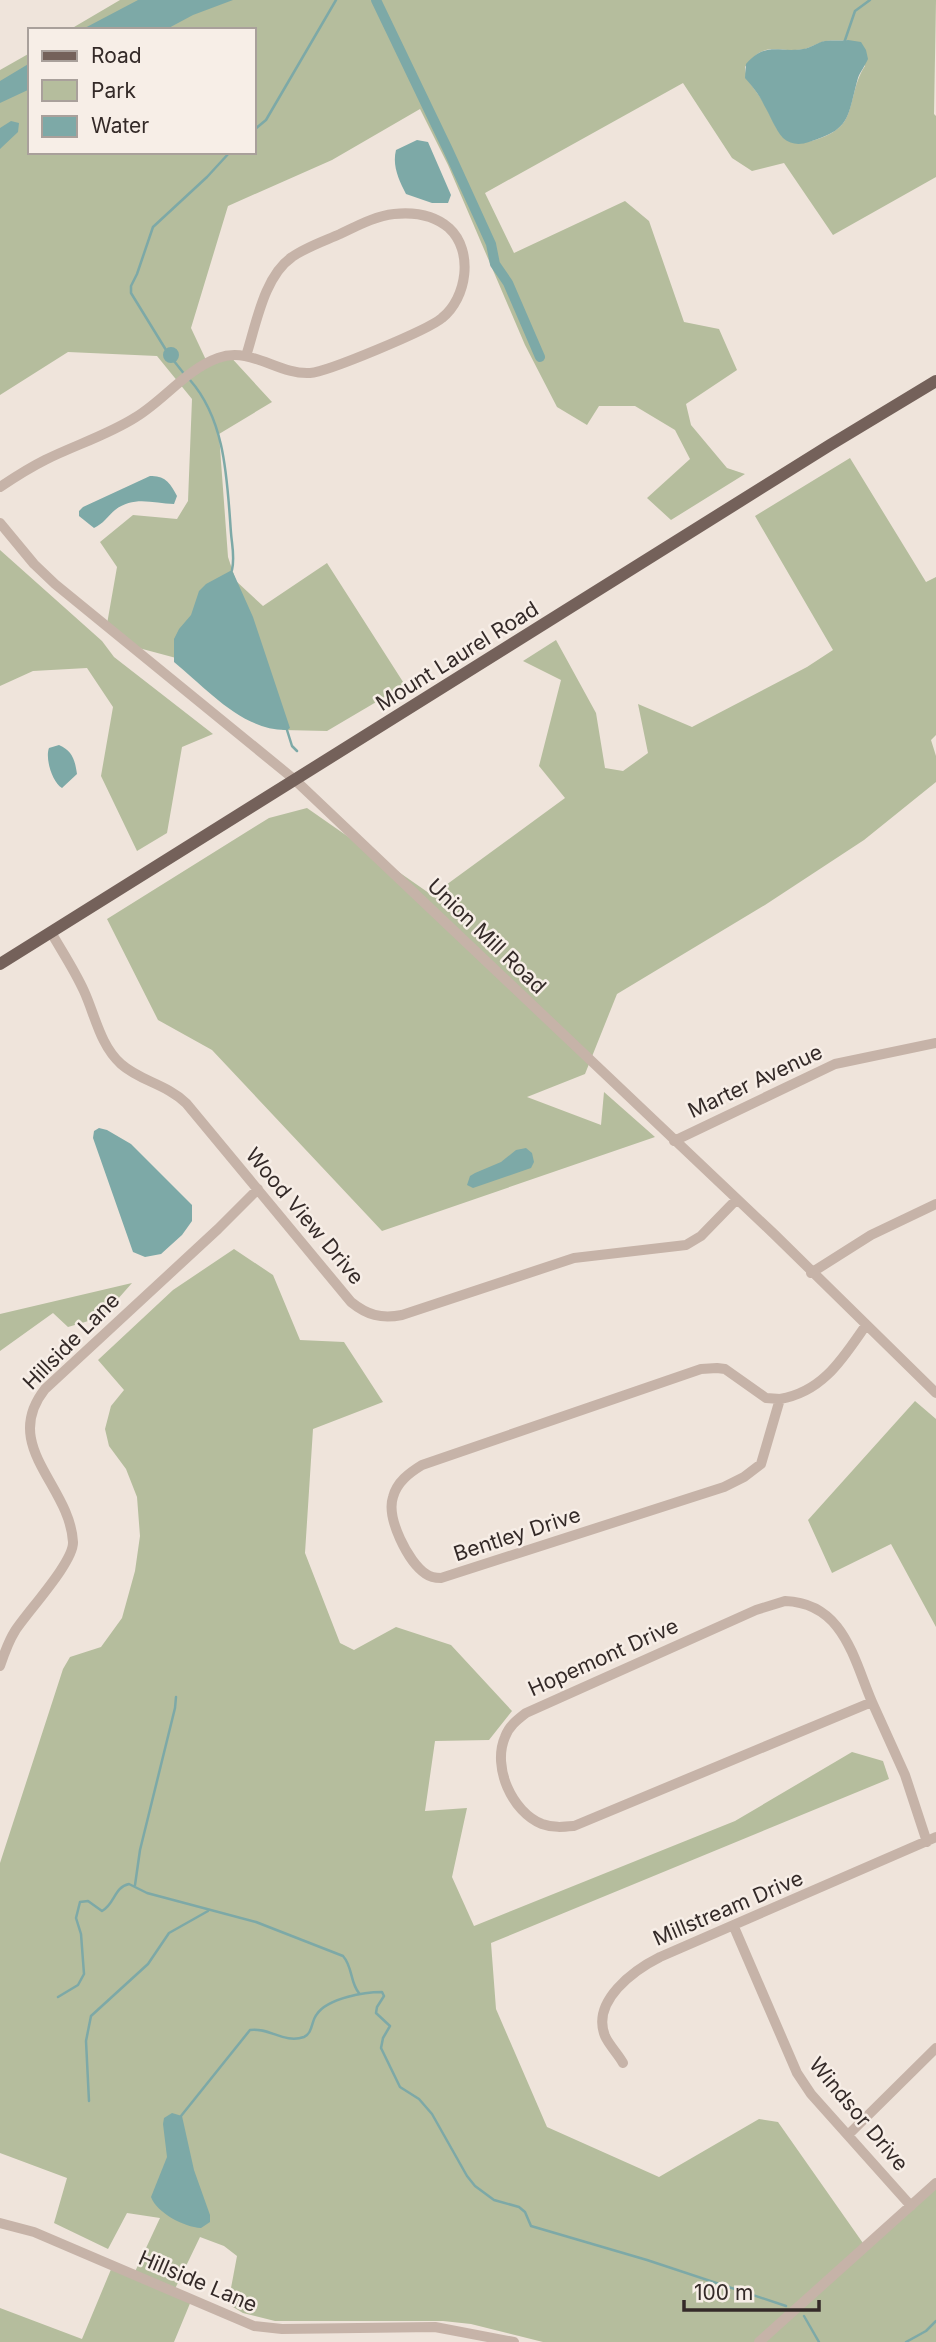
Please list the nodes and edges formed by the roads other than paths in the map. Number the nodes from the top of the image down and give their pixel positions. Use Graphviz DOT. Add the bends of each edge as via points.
graph roads {
  1 [pos="246,356"];
  2 [pos="936,381"];
  3 [pos="0,487"];
  4 [pos="0,523"];
  5 [pos="295,780"];
  6 [pos="52,934"];
  7 [pos="0,964"];
  8 [pos="936,1043"];
  9 [pos="674,1141"];
  10 [pos="258,1189"];
  11 [pos="736,1199"];
  12 [pos="936,1204"];
  13 [pos="811,1273"];
  14 [pos="866,1325"];
  15 [pos="936,1393"];
  16 [pos="780,1399"];
  17 [pos="0,1666"];
  18 [pos="873,1702"];
  19 [pos="932,1840"];
  20 [pos="734,1927"];
  21 [pos="936,2048"];
  22 [pos="623,2063"];
  23 [pos="848,2135"];
  24 [pos="936,2183"];
  25 [pos="911,2206"];
  26 [pos="0,2223"];
  27 [pos="514,2342"];
  28 [pos="758,2342"];
  1 -- 1 [label="street" via="272,279 285,262 302,251 391,214 434,218 457,239 464,259 463,281 456,302 432,324 310,373"];
  1 -- 3 [label="street" via="209,362 135,418"];
  2 -- 5 [label="main road, Mount Laurel Road"];
  4 -- 5 [label="street, Union Mill Road" via="55,584"];
  5 -- 6 [label="main road, Mount Laurel Road"];
  5 -- 9 [label="street, Union Mill Road"];
  6 -- 7 [label="main road, Mount Laurel Road"];
  6 -- 10 [label="street, Wood View Drive" via="114,1057 130,1071 178,1096"];
  8 -- 9 [label="street, Marter Avenue" via="835,1063"];
  9 -- 11 [label="street, Union Mill Road"];
  10 -- 11 [label="street, Wood View Drive" via="351,1302 366,1313 383,1317 419,1310 574,1258 686,1245 701,1236"];
  10 -- 17 [label="street, Hillside Lane" via="44,1389 33,1406 27,1428 29,1445 66,1517 72,1548 15,1631"];
  11 -- 13 [label="street, Union Mill Road"];
  12 -- 13 [label="street" via="871,1235"];
  13 -- 14 [label="street, Union Mill Road"];
  14 -- 15 [label="street, Union Mill Road"];
  14 -- 16 [label="street" via="822,1381 800,1395"];
  16 -- 16 [label="street, Bentley Drive" via="761,1464 724,1487 441,1578 426,1574 413,1562 396,1529 393,1495 422,1465 701,1369 725,1369 766,1398"];
  18 -- 18 [label="street, Hopemont Drive" via="836,1624 814,1606 785,1601 526,1713 505,1734 500,1764 511,1794 531,1818 559,1828 574,1826"];
  18 -- 19 [label="street, Hopemont Drive"];
  19 -- 20 [label="street, Millstream Drive"];
  20 -- 22 [label="street, Millstream Drive" via="648,1964 616,1989 603,2023 605,2036"];
  20 -- 23 [label="street, Windsor Drive" via="797,2073"];
  21 -- 23 [label="street"];
  23 -- 25 [label="street, Windsor Drive"];
  24 -- 25 [label="street"];
  25 -- 28 [label="street"];
  26 -- 27 [label="street, Hillside Lane" via="34,2232 254,2326 435,2327"];
}
